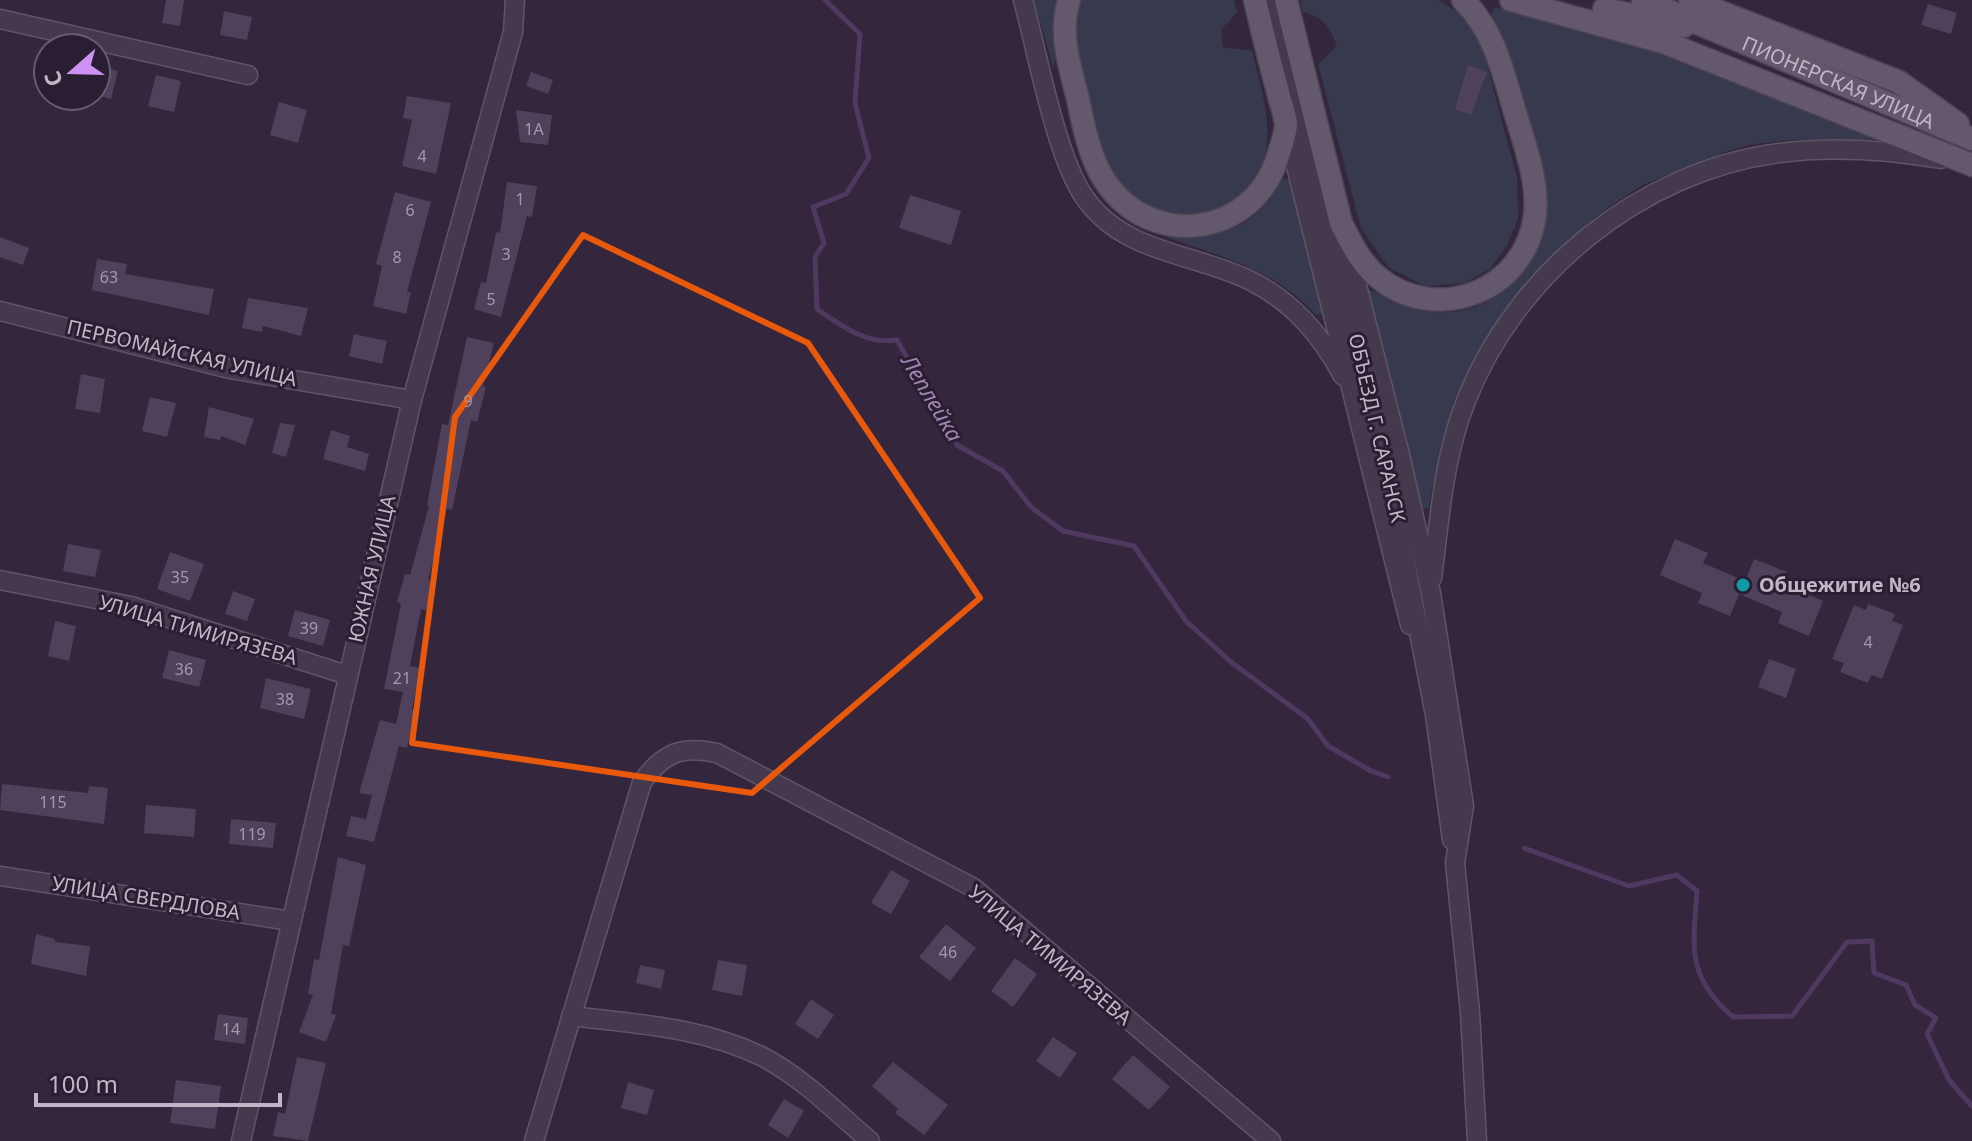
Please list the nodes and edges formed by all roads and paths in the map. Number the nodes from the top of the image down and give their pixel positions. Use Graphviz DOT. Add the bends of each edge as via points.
graph roads {
  1 [pos="515,0"];
  2 [pos="1023,0"];
  3 [pos="1069,0"];
  4 [pos="1255,0"];
  5 [pos="1271,0"];
  6 [pos="1286,0"];
  7 [pos="1463,0"];
  8 [pos="1511,0"];
  9 [pos="1572,0"];
  10 [pos="1643,0"];
  11 [pos="1690,0"];
  12 [pos="0,19"];
  13 [pos="1704,29"];
  14 [pos="1283,51"];
  15 [pos="248,75"];
  16 [pos="1286,124"];
  17 [pos="1972,137"];
  18 [pos="1972,165"];
  19 [pos="1341,223"];
  20 [pos="0,311"];
  21 [pos="1354,396"];
  22 [pos="412,400"];
  23 [pos="0,580"];
  24 [pos="1431,593"];
  25 [pos="347,675"];
  26 [pos="1433,701"];
  27 [pos="1455,863"];
  28 [pos="0,876"];
  29 [pos="291,921"];
  30 [pos="571,1016"];
  31 [pos="241,1141"];
  32 [pos="534,1141"];
  33 [pos="870,1141"];
  34 [pos="1271,1141"];
  35 [pos="1477,1141"];
  1 -- 22 [label="street, ЮЖНАЯ УЛИЦА" via="513,32"];
  2 -- 21 [label="street" via="1062,142 1085,198 1131,237 1249,280 1288,304 1329,350"];
  3 -- 16 [label="main road" via="1065,47 1087,138 1105,181 1142,214 1181,226 1208,225 1236,215 1271,178"];
  4 -- 14 [label="main road"];
  5 -- 14 [label="street, ОБЪЕЗД Г. САРАНСК"];
  6 -- 14 [label="main road"];
  7 -- 19 [label="main road" via="1490,35 1528,160 1535,215 1526,245 1497,283 1433,302 1379,278 1358,256"];
  8 -- 18 [label="main road" via="1666,43"];
  9 -- 13 [label="main road" via="1642,20"];
  10 -- 13 [label="main road"];
  11 -- 17 [label="main road" via="1899,82"];
  12 -- 15 [label="street"];
  13 -- 17 [label="main road, ПИОНЕРСКАЯ УЛИЦА"];
  14 -- 16 [label="main road"];
  14 -- 19 [label="main road"];
  14 -- 26 [label="street, ОБЪЕЗД Г. САРАНСК" via="1383,447"];
  16 -- 21 [label="street"];
  18 -- 24 [label="street" via="1866,150 1777,153 1680,182 1579,244 1517,309 1466,400 1442,487"];
  19 -- 24 [label="street"];
  20 -- 22 [label="street, ПЕРВОМАЙСКАЯ УЛИЦА" via="230,369"];
  21 -- 26 [label="street" via="1402,600"];
  22 -- 25 [label="street, ЮЖНАЯ УЛИЦА"];
  23 -- 25 [label="street, УЛИЦА ТИМИРЯЗЕВА" via="131,606"];
  24 -- 27 [label="street" via="1464,806"];
  25 -- 29 [label="street, ЮЖНАЯ УЛИЦА"];
  26 -- 27 [label="street, ОБЪЕЗД Г. САРАНСК"];
  27 -- 35 [label="street"];
  28 -- 29 [label="street, УЛИЦА СВЕРДЛОВА"];
  29 -- 31 [label="street, ЮЖНАЯ УЛИЦА"];
  30 -- 32 [label="street"];
  30 -- 33 [label="street" via="723,1040 797,1079"];
  30 -- 34 [label="street, УЛИЦА ТИМИРЯЗЕВА" via="642,782 674,751 696,748 717,753 974,888"];
}
